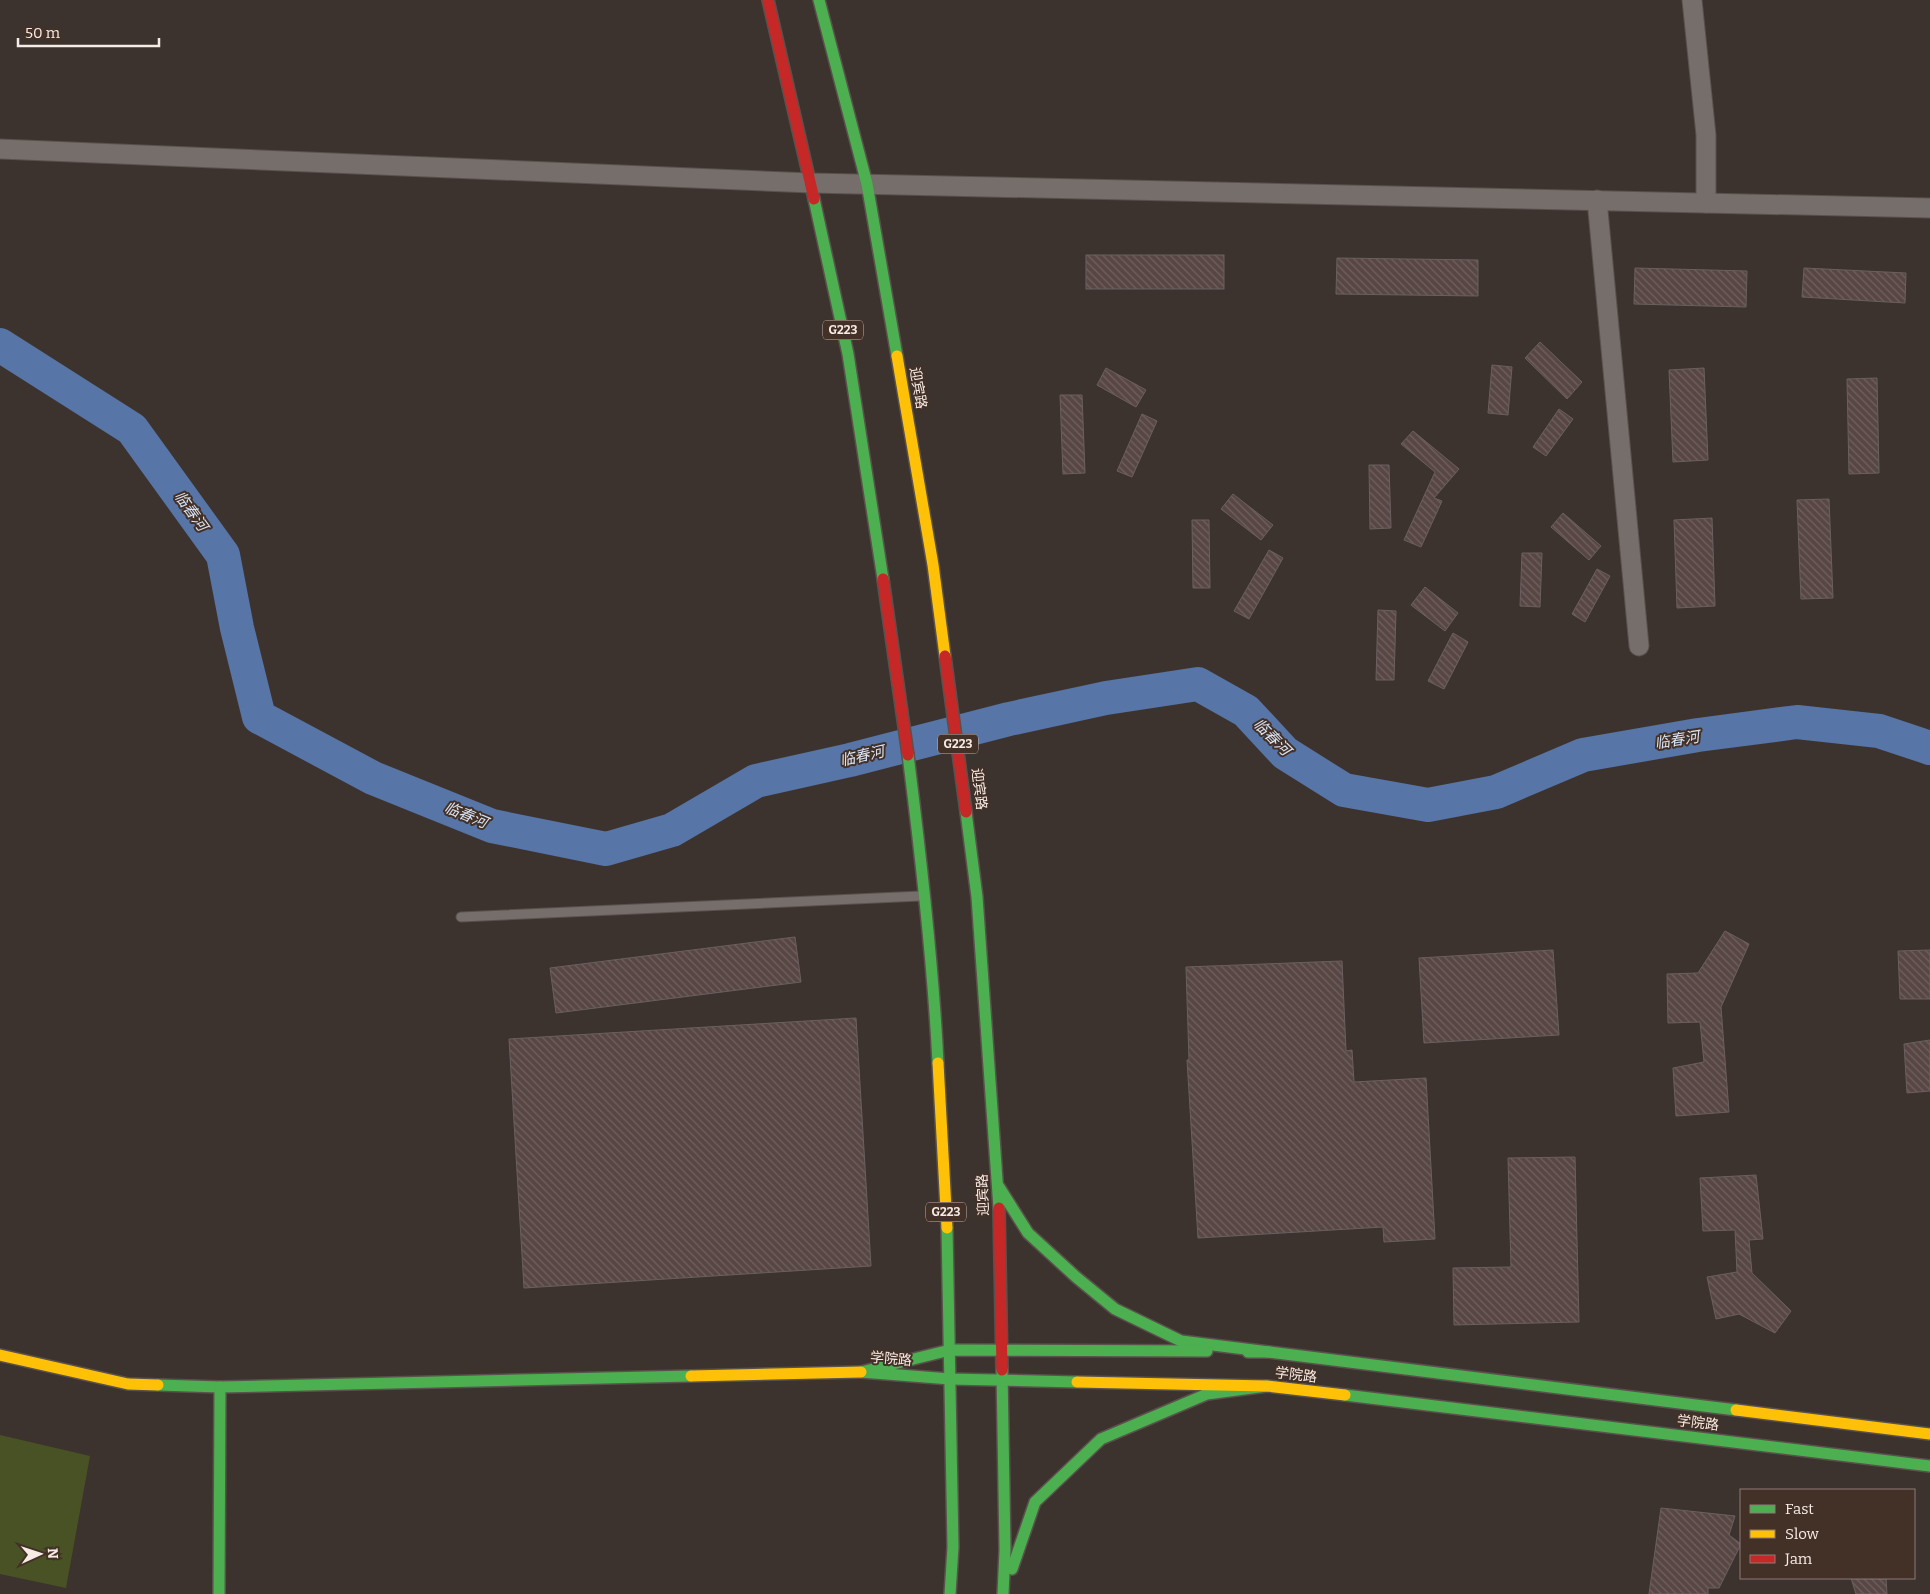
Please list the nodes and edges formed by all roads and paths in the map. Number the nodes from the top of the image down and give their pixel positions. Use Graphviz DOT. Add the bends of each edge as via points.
graph roads {
  1 [pos="768,0"];
  2 [pos="819,0"];
  3 [pos="1692,0"];
  4 [pos="0,149"];
  5 [pos="811,183"];
  6 [pos="867,184"];
  7 [pos="1597,200"];
  8 [pos="1706,203"];
  9 [pos="1930,208"];
  10 [pos="1639,646"];
  11 [pos="924,896"];
  12 [pos="461,917"];
  13 [pos="999,1187"];
  14 [pos="950,1350"];
  15 [pos="1002,1350"];
  16 [pos="1269,1352"];
  17 [pos="0,1355"];
  18 [pos="861,1372"];
  19 [pos="950,1379"];
  20 [pos="1002,1379"];
  21 [pos="1267,1386"];
  22 [pos="220,1387"];
  23 [pos="1930,1434"];
  24 [pos="1930,1466"];
  25 [pos="218,1594"];
  26 [pos="950,1594"];
  27 [pos="1003,1594"];
  1 -- 5 [label="main road, G223"];
  2 -- 6 [label="main road, 迎宾路 / G223"];
  3 -- 8 [label="street" via="1706,135"];
  4 -- 5 [label="street"];
  5 -- 6 [label="street"];
  5 -- 11 [label="main road, G223" via="848,354 896,665"];
  6 -- 7 [label="street"];
  6 -- 13 [label="main road, 迎宾路 / G223" via="947,659 977,896"];
  7 -- 8 [label="street"];
  7 -- 10 [label="street"];
  8 -- 9 [label="street"];
  11 -- 12 [label="lane"];
  11 -- 14 [label="main road, G223" via="936,1018 949,1262"];
  13 -- 15 [label="main road, 迎宾路 / G223"];
  13 -- 16 [label="main road" via="1028,1233 1115,1309 1181,1341"];
  14 -- 15 [label="main road, 学院路"];
  14 -- 18 [label="main road, 学院路"];
  14 -- 19 [label="main road, G223"];
  15 -- 16 [label="main road, 学院路"];
  15 -- 20 [label="main road, 迎宾路 / G223"];
  16 -- 23 [label="main road, 学院路"];
  17 -- 22 [label="main road" via="128,1384"];
  18 -- 19 [label="main road, 学院路"];
  18 -- 22 [label="main road"];
  19 -- 20 [label="main road, 学院路"];
  19 -- 26 [label="main road, G223" via="953,1547"];
  20 -- 21 [label="main road, 学院路"];
  20 -- 27 [label="main road, 迎宾路 / G223"];
  21 -- 24 [label="main road, 学院路"];
  21 -- 27 [label="main road" via="1207,1394 1101,1439 1035,1502"];
  22 -- 25 [label="main road"];
}
